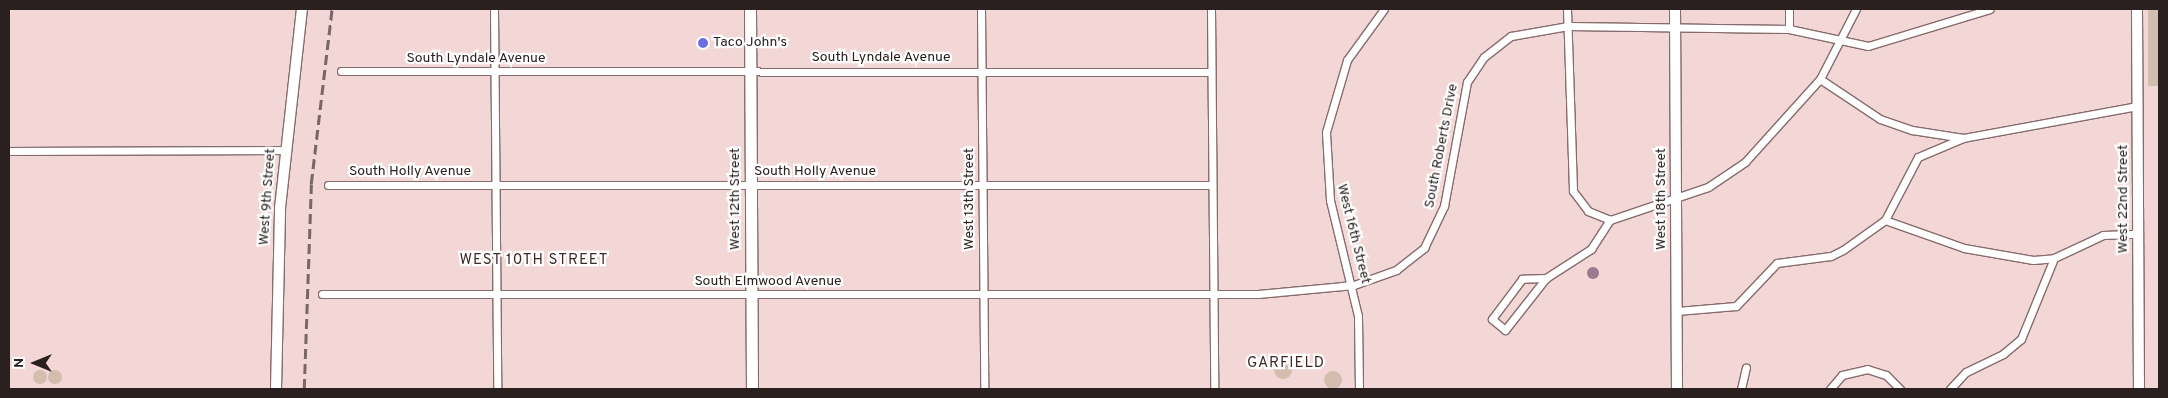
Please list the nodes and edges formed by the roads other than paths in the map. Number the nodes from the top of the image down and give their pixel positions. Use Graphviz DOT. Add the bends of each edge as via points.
graph roads {
  1 [pos="302,9"];
  2 [pos="494,9"];
  3 [pos="750,9"];
  4 [pos="981,9"];
  5 [pos="1211,9"];
  6 [pos="1384,9"];
  7 [pos="1567,9"];
  8 [pos="1675,9"];
  9 [pos="1789,9"];
  10 [pos="1856,9"];
  11 [pos="1986,9"];
  12 [pos="2137,9"];
  13 [pos="1568,26"];
  14 [pos="1675,27"];
  15 [pos="1789,29"];
  16 [pos="1841,39"];
  17 [pos="750,70"];
  18 [pos="341,71"];
  19 [pos="982,71"];
  20 [pos="495,72"];
  21 [pos="1211,72"];
  22 [pos="1820,79"];
  23 [pos="2138,106"];
  24 [pos="1963,138"];
  25 [pos="285,150"];
  26 [pos="9,151"];
  27 [pos="495,184"];
  28 [pos="328,185"];
  29 [pos="751,185"];
  30 [pos="982,185"];
  31 [pos="1212,185"];
  32 [pos="1676,194"];
  33 [pos="1610,220"];
  34 [pos="1885,220"];
  35 [pos="2138,234"];
  36 [pos="2054,258"];
  37 [pos="1546,278"];
  38 [pos="1354,285"];
  39 [pos="322,294"];
  40 [pos="496,294"];
  41 [pos="752,294"];
  42 [pos="983,294"];
  43 [pos="1213,294"];
  44 [pos="1677,311"];
  45 [pos="1746,368"];
  46 [pos="276,389"];
  47 [pos="497,389"];
  48 [pos="752,389"];
  49 [pos="984,389"];
  50 [pos="1214,389"];
  51 [pos="1359,389"];
  52 [pos="1677,389"];
  53 [pos="1741,389"];
  54 [pos="1830,389"];
  55 [pos="1900,389"];
  56 [pos="1950,389"];
  57 [pos="2140,389"];
  1 -- 25 [label="street, West 9th Street"];
  2 -- 20 [label="street"];
  3 -- 17 [label="main road, West 12th Street"];
  4 -- 19 [label="street, West 13th Street"];
  5 -- 21 [label="street"];
  6 -- 38 [label="street, West 16th Street" via="1347,60 1326,132 1330,200"];
  7 -- 13 [label="street"];
  8 -- 14 [label="street, West 18th Street"];
  9 -- 15 [label="street"];
  10 -- 16 [label="street"];
  11 -- 16 [label="street, South Roberts Drive" via="1868,46"];
  12 -- 23 [label="street, West 22nd Street"];
  13 -- 14 [label="street, South Roberts Drive"];
  13 -- 33 [label="street" via="1572,191 1588,211"];
  13 -- 38 [label="street, South Roberts Drive" via="1511,36 1478,64 1462,95 1444,206 1436,228 1424,248 1396,270"];
  14 -- 15 [label="street, South Roberts Drive"];
  14 -- 32 [label="street, West 18th Street"];
  15 -- 16 [label="street, South Roberts Drive"];
  16 -- 22 [label="street"];
  17 -- 19 [label="street, South Lyndale Avenue"];
  17 -- 20 [label="street, South Lyndale Avenue"];
  17 -- 29 [label="main road, West 12th Street"];
  18 -- 20 [label="street, South Lyndale Avenue"];
  19 -- 21 [label="street, South Lyndale Avenue"];
  19 -- 30 [label="street, West 13th Street"];
  20 -- 27 [label="street"];
  21 -- 31 [label="street"];
  22 -- 24 [label="street" via="1889,123"];
  22 -- 32 [label="street" via="1745,162 1708,186"];
  23 -- 24 [label="street"];
  23 -- 35 [label="street, West 22nd Street"];
  24 -- 34 [label="street" via="1918,157"];
  25 -- 26 [label="street"];
  25 -- 46 [label="street, West 9th Street" via="276,271"];
  27 -- 28 [label="street, South Holly Avenue"];
  27 -- 29 [label="street, South Holly Avenue"];
  27 -- 40 [label="street"];
  29 -- 30 [label="street, South Holly Avenue"];
  29 -- 41 [label="main road, West 12th Street"];
  30 -- 31 [label="street, South Holly Avenue"];
  30 -- 42 [label="street, West 13th Street"];
  31 -- 43 [label="street"];
  32 -- 33 [label="street"];
  32 -- 44 [label="street, West 18th Street"];
  33 -- 37 [label="street" via="1581,259"];
  34 -- 36 [label="street" via="1995,256"];
  34 -- 44 [label="street" via="1831,256 1777,263 1736,306"];
  35 -- 36 [label="street" via="2103,235"];
  35 -- 57 [label="street, West 22nd Street"];
  36 -- 56 [label="street" via="2021,339 2003,354 1966,372"];
  37 -- 37 [label="street" via="1505,330 1492,319 1522,279"];
  38 -- 43 [label="street, South Roberts Drive"];
  38 -- 51 [label="street, West 16th Street"];
  39 -- 40 [label="street, South Elmwood Avenue"];
  40 -- 41 [label="street, South Elmwood Avenue"];
  40 -- 47 [label="street"];
  41 -- 42 [label="street, South Elmwood Avenue"];
  41 -- 48 [label="main road, West 12th Street"];
  42 -- 43 [label="street, South Elmwood Avenue"];
  42 -- 49 [label="street, West 13th Street"];
  43 -- 50 [label="street"];
  44 -- 52 [label="street, West 18th Street"];
  45 -- 53 [label="street"];
  54 -- 55 [label="street" via="1842,375 1867,369 1886,375"];
}
